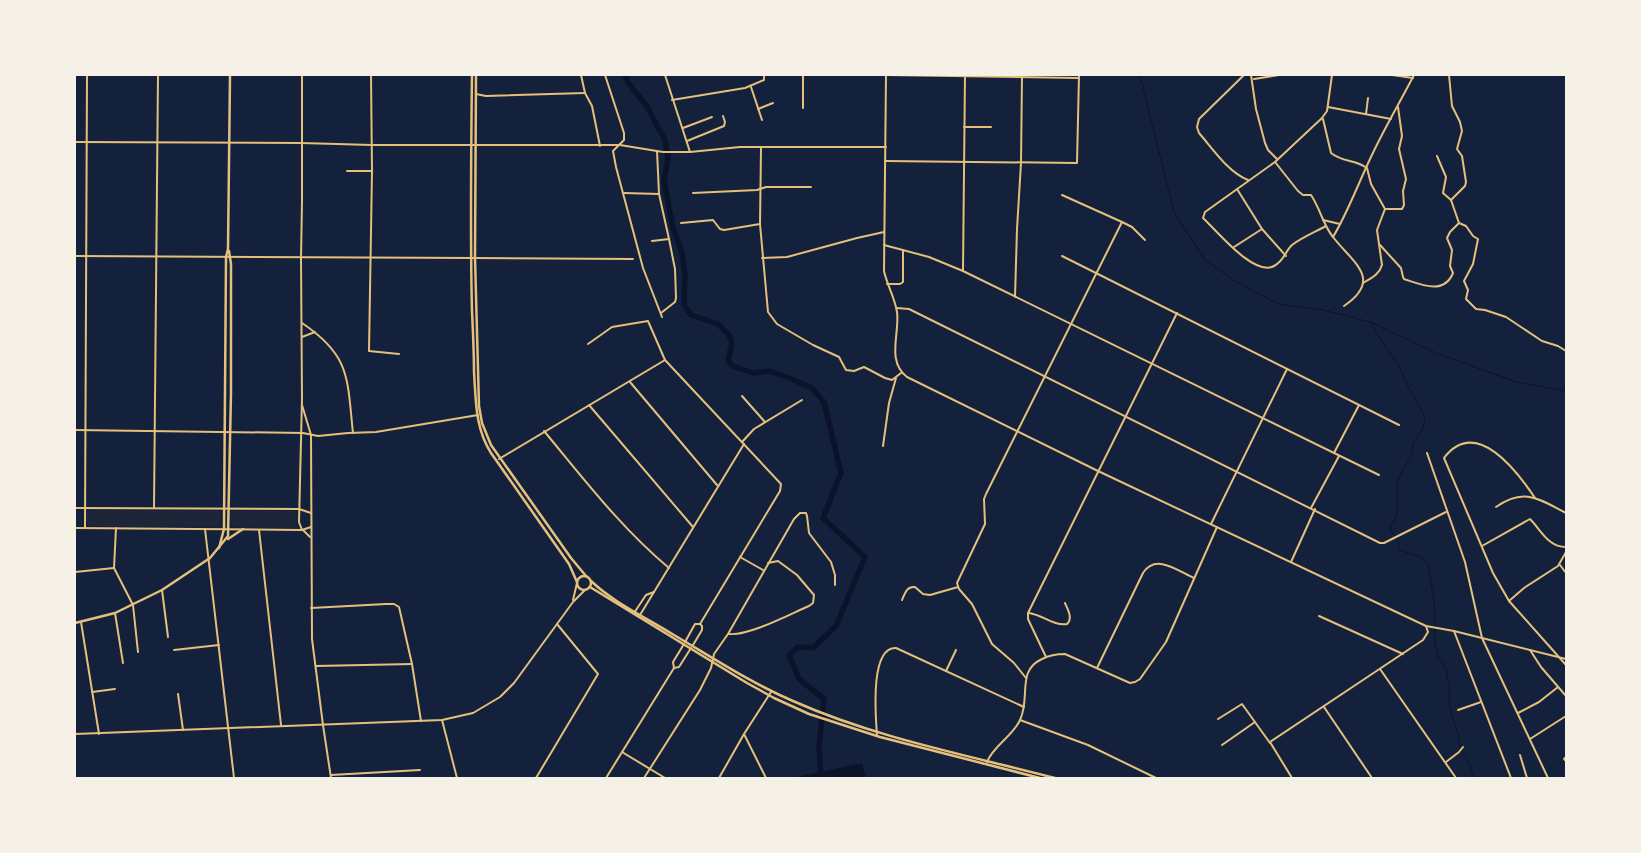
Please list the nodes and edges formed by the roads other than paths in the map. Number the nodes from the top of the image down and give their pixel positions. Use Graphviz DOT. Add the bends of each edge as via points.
graph roads {
  1 [pos="87,75"];
  2 [pos="158,75"];
  3 [pos="230,75"];
  4 [pos="302,75"];
  5 [pos="371,75"];
  6 [pos="472,75"];
  7 [pos="476,75"];
  8 [pos="582,75"];
  9 [pos="605,75"];
  10 [pos="665,75"];
  11 [pos="764,75"];
  12 [pos="802,75"];
  13 [pos="886,75"];
  14 [pos="1244,75"];
  15 [pos="1251,75"];
  16 [pos="1279,75"];
  17 [pos="1332,75"];
  18 [pos="1392,75"];
  19 [pos="1414,75"];
  20 [pos="1449,75"];
  21 [pos="965,76"];
  22 [pos="1022,76"];
  23 [pos="1079,76"];
  24 [pos="1413,78"];
  25 [pos="1253,80"];
  26 [pos="751,86"];
  27 [pos="585,92"];
  28 [pos="476,94"];
  29 [pos="1368,98"];
  30 [pos="672,100"];
  31 [pos="773,103"];
  32 [pos="1398,105"];
  33 [pos="803,108"];
  34 [pos="1328,108"];
  35 [pos="758,109"];
  36 [pos="1366,114"];
  37 [pos="722,116"];
  38 [pos="712,117"];
  39 [pos="1322,118"];
  40 [pos="1391,119"];
  41 [pos="762,120"];
  42 [pos="964,127"];
  43 [pos="991,127"];
  44 [pos="682,128"];
  45 [pos="687,141"];
  46 [pos="75,142"];
  47 [pos="87,142"];
  48 [pos="158,143"];
  49 [pos="230,143"];
  50 [pos="301,143"];
  51 [pos="372,145"];
  52 [pos="471,145"];
  53 [pos="476,145"];
  54 [pos="618,145"];
  55 [pos="600,146"];
  56 [pos="762,147"];
  57 [pos="886,147"];
  58 [pos="657,151"];
  59 [pos="690,152"];
  60 [pos="1437,156"];
  61 [pos="1278,159"];
  62 [pos="885,160"];
  63 [pos="963,162"];
  64 [pos="1275,162"];
  65 [pos="1022,163"];
  66 [pos="1366,168"];
  67 [pos="347,171"];
  68 [pos="372,171"];
  69 [pos="1248,180"];
  70 [pos="811,187"];
  71 [pos="762,189"];
  72 [pos="1236,189"];
  73 [pos="693,193"];
  74 [pos="623,194"];
  75 [pos="659,194"];
  76 [pos="1062,195"];
  77 [pos="1451,200"];
  78 [pos="1385,209"];
  79 [pos="1323,220"];
  80 [pos="1122,222"];
  81 [pos="680,223"];
  82 [pos="1459,223"];
  83 [pos="760,224"];
  84 [pos="1340,224"];
  85 [pos="1326,226"];
  86 [pos="1262,229"];
  87 [pos="884,232"];
  88 [pos="1333,237"];
  89 [pos="669,239"];
  90 [pos="1145,240"];
  91 [pos="652,241"];
  92 [pos="884,245"];
  93 [pos="1380,245"];
  94 [pos="1234,248"];
  95 [pos="228,249"];
  96 [pos="902,250"];
  97 [pos="75,256"];
  98 [pos="1062,256"];
  99 [pos="1286,256"];
  100 [pos="86,257"];
  101 [pos="156,257"];
  102 [pos="226,257"];
  103 [pos="231,257"];
  104 [pos="301,258"];
  105 [pos="371,258"];
  106 [pos="473,258"];
  107 [pos="762,258"];
  108 [pos="633,259"];
  109 [pos="962,271"];
  110 [pos="1097,272"];
  111 [pos="1363,283"];
  112 [pos="887,284"];
  113 [pos="1015,298"];
  114 [pos="1344,306"];
  115 [pos="897,308"];
  116 [pos="661,313"];
  117 [pos="1176,313"];
  118 [pos="662,318"];
  119 [pos="302,322"];
  120 [pos="1072,324"];
  121 [pos="315,332"];
  122 [pos="302,337"];
  123 [pos="588,344"];
  124 [pos="1566,351"];
  125 [pos="399,354"];
  126 [pos="665,360"];
  127 [pos="1151,364"];
  128 [pos="1287,369"];
  129 [pos="902,373"];
  130 [pos="1045,376"];
  131 [pos="896,378"];
  132 [pos="630,382"];
  133 [pos="742,396"];
  134 [pos="802,400"];
  135 [pos="302,403"];
  136 [pos="589,405"];
  137 [pos="1359,405"];
  138 [pos="478,415"];
  139 [pos="1125,415"];
  140 [pos="1263,418"];
  141 [pos="765,422"];
  142 [pos="1398,425"];
  143 [pos="75,430"];
  144 [pos="85,430"];
  145 [pos="155,431"];
  146 [pos="544,431"];
  147 [pos="228,432"];
  148 [pos="1018,432"];
  149 [pos="301,433"];
  150 [pos="353,433"];
  151 [pos="311,435"];
  152 [pos="743,443"];
  153 [pos="883,446"];
  154 [pos="1334,453"];
  155 [pos="1427,454"];
  156 [pos="1339,456"];
  157 [pos="498,460"];
  158 [pos="1237,470"];
  159 [pos="1098,471"];
  160 [pos="1379,475"];
  161 [pos="718,486"];
  162 [pos="1536,498"];
  163 [pos="1496,507"];
  164 [pos="75,508"];
  165 [pos="84,508"];
  166 [pos="1311,508"];
  167 [pos="154,509"];
  168 [pos="224,509"];
  169 [pos="229,509"];
  170 [pos="299,509"];
  171 [pos="1315,509"];
  172 [pos="1446,512"];
  173 [pos="1566,513"];
  174 [pos="311,514"];
  175 [pos="543,523"];
  176 [pos="1211,524"];
  177 [pos="311,527"];
  178 [pos="693,527"];
  179 [pos="1217,527"];
  180 [pos="75,528"];
  181 [pos="85,528"];
  182 [pos="116,528"];
  183 [pos="205,529"];
  184 [pos="224,529"];
  185 [pos="229,529"];
  186 [pos="243,529"];
  187 [pos="259,530"];
  188 [pos="303,530"];
  189 [pos="311,539"];
  190 [pos="226,540"];
  191 [pos="1482,546"];
  192 [pos="1566,547"];
  193 [pos="219,548"];
  194 [pos="1566,552"];
  195 [pos="740,557"];
  196 [pos="210,558"];
  197 [pos="1291,562"];
  198 [pos="768,563"];
  199 [pos="1560,564"];
  200 [pos="114,568"];
  201 [pos="669,568"];
  202 [pos="763,570"];
  203 [pos="75,572"];
  204 [pos="1566,573"];
  205 [pos="586,576"];
  206 [pos="1194,578"];
  207 [pos="591,581"];
  208 [pos="577,582"];
  209 [pos="835,585"];
  210 [pos="590,587"];
  211 [pos="958,587"];
  212 [pos="162,590"];
  213 [pos="585,590"];
  214 [pos="654,592"];
  215 [pos="902,600"];
  216 [pos="1509,601"];
  217 [pos="573,602"];
  218 [pos="1065,604"];
  219 [pos="134,605"];
  220 [pos="311,608"];
  221 [pos="115,613"];
  222 [pos="635,613"];
  223 [pos="1028,613"];
  224 [pos="639,616"];
  225 [pos="1318,616"];
  226 [pos="81,622"];
  227 [pos="75,623"];
  228 [pos="557,624"];
  229 [pos="700,624"];
  230 [pos="1426,626"];
  231 [pos="1454,631"];
  232 [pos="728,634"];
  233 [pos="168,636"];
  234 [pos="1482,638"];
  235 [pos="684,643"];
  236 [pos="219,645"];
  237 [pos="691,648"];
  238 [pos="174,650"];
  239 [pos="956,650"];
  240 [pos="1530,650"];
  241 [pos="138,652"];
  242 [pos="1403,654"];
  243 [pos="1558,656"];
  244 [pos="1046,658"];
  245 [pos="1566,659"];
  246 [pos="712,660"];
  247 [pos="123,663"];
  248 [pos="412,664"];
  249 [pos="316,666"];
  250 [pos="1566,666"];
  251 [pos="674,668"];
  252 [pos="1097,668"];
  253 [pos="1380,669"];
  254 [pos="946,671"];
  255 [pos="1026,678"];
  256 [pos="1558,688"];
  257 [pos="115,690"];
  258 [pos="92,692"];
  259 [pos="770,693"];
  260 [pos="178,694"];
  261 [pos="1566,696"];
  262 [pos="1482,702"];
  263 [pos="1024,707"];
  264 [pos="1324,707"];
  265 [pos="1458,710"];
  266 [pos="1518,713"];
  267 [pos="1566,716"];
  268 [pos="1218,719"];
  269 [pos="442,720"];
  270 [pos="1020,720"];
  271 [pos="421,721"];
  272 [pos="1255,722"];
  273 [pos="281,725"];
  274 [pos="323,725"];
  275 [pos="229,728"];
  276 [pos="182,730"];
  277 [pos="876,732"];
  278 [pos="75,734"];
  279 [pos="99,734"];
  280 [pos="744,734"];
  281 [pos="876,736"];
  282 [pos="1530,739"];
  283 [pos="1270,743"];
  284 [pos="1222,745"];
  285 [pos="1463,747"];
  286 [pos="622,752"];
  287 [pos="1520,755"];
  288 [pos="968,756"];
  289 [pos="1566,757"];
  290 [pos="967,760"];
  291 [pos="1566,761"];
  292 [pos="1446,762"];
  293 [pos="987,763"];
  294 [pos="650,769"];
  295 [pos="420,770"];
  296 [pos="331,776"];
  297 [pos="234,778"];
  298 [pos="457,778"];
  299 [pos="536,778"];
  300 [pos="606,778"];
  301 [pos="644,778"];
  302 [pos="665,778"];
  303 [pos="720,778"];
  304 [pos="766,778"];
  305 [pos="1040,778"];
  306 [pos="1055,778"];
  307 [pos="1156,778"];
  308 [pos="1292,778"];
  309 [pos="1372,778"];
  310 [pos="1456,778"];
  311 [pos="1510,778"];
  312 [pos="1527,778"];
  313 [pos="1548,778"];
  1 -- 47 [label="street"];
  2 -- 48 [label="street"];
  3 -- 49 [label="main road"];
  4 -- 50 [label="street"];
  5 -- 51 [label="street"];
  6 -- 52 [label="main road"];
  7 -- 28 [label="main road"];
  8 -- 27 [label="street"];
  9 -- 54 [label="street" via="624,133 624,140"];
  10 -- 30 [label="street"];
  11 -- 26 [label="street" via="764,80"];
  12 -- 33 [label="street"];
  13 -- 21 [label="street"];
  13 -- 57 [label="street"];
  14 -- 69 [label="street" via="1199,119 1197,127 1238,176"];
  15 -- 25 [label="street"];
  16 -- 25 [label="street"];
  17 -- 34 [label="street"];
  18 -- 24 [label="street"];
  19 -- 24 [label="street"];
  20 -- 77 [label="street" via="1452,106 1462,131 1457,149 1462,156 1466,182 1466,186"];
  21 -- 22 [label="street"];
  21 -- 42 [label="street"];
  22 -- 23 [label="street"];
  22 -- 65 [label="street"];
  23 -- 65 [label="street" via="1077,162"];
  24 -- 32 [label="street"];
  25 -- 61 [label="street" via="1264,143"];
  26 -- 30 [label="street"];
  26 -- 35 [label="street"];
  27 -- 28 [label="street"];
  27 -- 55 [label="street" via="592,106"];
  28 -- 53 [label="main road"];
  29 -- 36 [label="street"];
  30 -- 44 [label="street"];
  31 -- 35 [label="street"];
  32 -- 40 [label="street"];
  32 -- 78 [label="street" via="1402,136 1399,149 1406,179 1404,205 1402,209"];
  34 -- 36 [label="street"];
  34 -- 39 [label="street"];
  35 -- 41 [label="street"];
  36 -- 40 [label="street"];
  37 -- 45 [label="street" via="724,126"];
  38 -- 44 [label="street"];
  39 -- 61 [label="street"];
  39 -- 66 [label="street" via="1331,153"];
  40 -- 66 [label="street"];
  42 -- 43 [label="street"];
  42 -- 63 [label="street"];
  44 -- 45 [label="street"];
  45 -- 59 [label="street"];
  46 -- 47 [label="street"];
  47 -- 48 [label="street"];
  47 -- 100 [label="street"];
  48 -- 49 [label="street"];
  48 -- 101 [label="street"];
  49 -- 50 [label="street"];
  49 -- 95 [label="main road"];
  50 -- 51 [label="street"];
  50 -- 104 [label="street"];
  51 -- 52 [label="street"];
  51 -- 68 [label="street"];
  52 -- 53 [label="street"];
  52 -- 106 [label="main road"];
  53 -- 55 [label="street"];
  53 -- 106 [label="main road"];
  54 -- 55 [label="street"];
  54 -- 58 [label="street"];
  54 -- 74 [label="street" via="613,153"];
  56 -- 57 [label="street"];
  56 -- 59 [label="street"];
  56 -- 71 [label="street"];
  57 -- 62 [label="street"];
  58 -- 59 [label="street"];
  58 -- 75 [label="street"];
  60 -- 77 [label="street" via="1446,177 1443,192"];
  61 -- 64 [label="street"];
  62 -- 63 [label="street"];
  62 -- 87 [label="street"];
  63 -- 65 [label="street"];
  63 -- 109 [label="street"];
  64 -- 69 [label="street"];
  64 -- 79 [label="street" via="1298,191 1311,195"];
  65 -- 113 [label="street"];
  66 -- 78 [label="street"];
  66 -- 84 [label="street"];
  67 -- 68 [label="street"];
  68 -- 105 [label="street"];
  69 -- 72 [label="street"];
  70 -- 71 [label="street" via="766,186"];
  71 -- 73 [label="street"];
  71 -- 83 [label="street"];
  72 -- 86 [label="street"];
  72 -- 94 [label="street" via="1205,212 1203,218"];
  74 -- 75 [label="street"];
  74 -- 116 [label="street" via="643,268"];
  75 -- 89 [label="street"];
  76 -- 80 [label="street"];
  77 -- 82 [label="street"];
  78 -- 93 [label="street" via="1377,230"];
  79 -- 84 [label="street"];
  79 -- 85 [label="street"];
  80 -- 90 [label="street"];
  80 -- 110 [label="street"];
  81 -- 83 [label="street" via="712,220 724,230"];
  82 -- 93 [label="street" via="1448,238 1453,273 1448,282 1437,288 1404,279 1401,268"];
  82 -- 124 [label="street" via="1468,228 1478,242 1473,264 1464,281 1468,288 1467,300 1476,309 1506,317 1542,341"];
  83 -- 107 [label="street"];
  84 -- 88 [label="street"];
  85 -- 88 [label="street"];
  85 -- 99 [label="street" via="1292,245"];
  86 -- 94 [label="street"];
  86 -- 99 [label="street"];
  87 -- 92 [label="street"];
  87 -- 107 [label="street" via="787,257"];
  88 -- 111 [label="street" via="1357,265"];
  89 -- 91 [label="street"];
  89 -- 116 [label="street" via="676,298"];
  92 -- 96 [label="street"];
  92 -- 112 [label="street"];
  93 -- 111 [label="street" via="1380,271"];
  94 -- 99 [label="street" via="1246,260 1263,268 1276,265"];
  95 -- 102 [label="main road"];
  95 -- 103 [label="main road"];
  96 -- 109 [label="street" via="930,257"];
  96 -- 112 [label="street" via="902,282"];
  97 -- 100 [label="street"];
  98 -- 110 [label="street"];
  100 -- 101 [label="street"];
  100 -- 144 [label="street"];
  101 -- 102 [label="street"];
  101 -- 145 [label="street"];
  102 -- 103 [label="street"];
  102 -- 147 [label="main road"];
  103 -- 104 [label="street"];
  103 -- 147 [label="main road" via="232,393"];
  104 -- 105 [label="street"];
  104 -- 119 [label="street"];
  105 -- 106 [label="street"];
  105 -- 125 [label="street" via="369,351"];
  106 -- 108 [label="street"];
  106 -- 138 [label="main road"];
  107 -- 131 [label="street" via="768,312 777,324 839,357 846,370 864,367 885,378"];
  109 -- 113 [label="street"];
  110 -- 117 [label="street"];
  110 -- 120 [label="street"];
  111 -- 114 [label="street" via="1359,293"];
  112 -- 115 [label="street"];
  113 -- 120 [label="street"];
  115 -- 129 [label="street" via="895,360"];
  115 -- 130 [label="street" via="909,309"];
  116 -- 118 [label="street"];
  117 -- 127 [label="street"];
  117 -- 128 [label="street"];
  119 -- 121 [label="street"];
  119 -- 122 [label="street"];
  120 -- 127 [label="street"];
  120 -- 130 [label="street"];
  121 -- 122 [label="street"];
  121 -- 150 [label="street" via="331,346 345,372"];
  122 -- 135 [label="street"];
  123 -- 126 [label="street" via="612,327 648,321"];
  126 -- 132 [label="street"];
  126 -- 152 [label="street"];
  127 -- 139 [label="street"];
  127 -- 140 [label="street"];
  128 -- 137 [label="street"];
  128 -- 140 [label="street"];
  129 -- 131 [label="street"];
  129 -- 148 [label="street"];
  130 -- 139 [label="street"];
  130 -- 148 [label="street"];
  131 -- 153 [label="street"];
  132 -- 136 [label="street"];
  132 -- 161 [label="street"];
  133 -- 141 [label="street"];
  134 -- 141 [label="street"];
  135 -- 149 [label="street"];
  135 -- 151 [label="street"];
  136 -- 146 [label="street"];
  136 -- 178 [label="street"];
  137 -- 142 [label="street"];
  137 -- 154 [label="street"];
  138 -- 150 [label="street" via="385,432"];
  138 -- 157 [label="main road"];
  139 -- 158 [label="street"];
  139 -- 159 [label="street"];
  140 -- 154 [label="street"];
  140 -- 158 [label="street"];
  141 -- 152 [label="street" via="754,429"];
  143 -- 144 [label="street"];
  144 -- 145 [label="street"];
  144 -- 165 [label="street"];
  145 -- 147 [label="street"];
  145 -- 167 [label="street"];
  146 -- 157 [label="street"];
  146 -- 201 [label="street" via="623,525"];
  147 -- 149 [label="street"];
  147 -- 168 [label="main road"];
  147 -- 169 [label="main road"];
  148 -- 159 [label="street"];
  148 -- 211 [label="street" via="985,496 986,523"];
  149 -- 151 [label="street"];
  149 -- 170 [label="street"];
  150 -- 151 [label="street"];
  151 -- 174 [label="street"];
  152 -- 161 [label="street"];
  152 -- 195 [label="street" via="782,486"];
  154 -- 156 [label="street"];
  155 -- 172 [label="street"];
  156 -- 160 [label="street"];
  156 -- 166 [label="street"];
  157 -- 175 [label="main road"];
  158 -- 166 [label="street"];
  158 -- 176 [label="street"];
  159 -- 176 [label="street"];
  159 -- 223 [label="street"];
  161 -- 178 [label="street"];
  162 -- 163 [label="street" via="1513,497"];
  162 -- 173 [label="street"];
  162 -- 191 [label="street" via="1501,455 1477,443 1460,445 1444,458"];
  164 -- 165 [label="street"];
  165 -- 167 [label="street"];
  165 -- 181 [label="street"];
  166 -- 171 [label="street"];
  167 -- 168 [label="street"];
  168 -- 169 [label="street"];
  168 -- 184 [label="main road"];
  169 -- 170 [label="street"];
  169 -- 185 [label="main road"];
  170 -- 174 [label="street"];
  170 -- 188 [label="street"];
  171 -- 172 [label="street" via="1380,542"];
  171 -- 197 [label="street"];
  172 -- 234 [label="street" via="1465,562"];
  174 -- 177 [label="street"];
  175 -- 205 [label="main road"];
  175 -- 208 [label="main road"];
  176 -- 179 [label="street"];
  177 -- 188 [label="street"];
  177 -- 189 [label="street"];
  178 -- 201 [label="street"];
  179 -- 197 [label="street"];
  179 -- 206 [label="street"];
  180 -- 181 [label="street"];
  181 -- 182 [label="street"];
  182 -- 183 [label="street"];
  182 -- 200 [label="street"];
  183 -- 184 [label="street"];
  183 -- 196 [label="street"];
  184 -- 185 [label="street"];
  184 -- 193 [label="main road"];
  185 -- 186 [label="street"];
  185 -- 190 [label="main road"];
  186 -- 187 [label="street"];
  186 -- 190 [label="main road"];
  187 -- 188 [label="street"];
  187 -- 273 [label="street"];
  188 -- 189 [label="street"];
  189 -- 220 [label="street"];
  190 -- 193 [label="main road"];
  191 -- 192 [label="street" via="1531,519 1544,537 1556,546"];
  191 -- 216 [label="street"];
  193 -- 196 [label="main road"];
  194 -- 199 [label="street"];
  195 -- 202 [label="street"];
  195 -- 229 [label="street"];
  196 -- 212 [label="main road"];
  196 -- 236 [label="street"];
  197 -- 230 [label="street"];
  198 -- 202 [label="street"];
  198 -- 209 [label="street" via="794,519 800,513 806,513 809,533 831,562"];
  198 -- 232 [label="street" via="778,561 797,575 814,595 813,603 754,629"];
  199 -- 204 [label="street"];
  199 -- 216 [label="street"];
  200 -- 203 [label="street"];
  200 -- 219 [label="street"];
  201 -- 214 [label="street"];
  202 -- 232 [label="street"];
  205 -- 207 [label="main road"];
  205 -- 208 [label="main road"];
  206 -- 252 [label="street" via="1166,642 1139,680 1130,683"];
  206 -- 252 [label="street" via="1158,562 1148,566"];
  207 -- 210 [label="main road"];
  207 -- 222 [label="main road"];
  208 -- 213 [label="main road"];
  208 -- 217 [label="street"];
  210 -- 213 [label="main road"];
  210 -- 222 [label="main road"];
  211 -- 215 [label="street" via="930,595 910,587"];
  211 -- 255 [label="street" via="972,604 992,644"];
  212 -- 219 [label="main road"];
  212 -- 233 [label="street"];
  213 -- 217 [label="street"];
  214 -- 222 [label="street" via="646,595"];
  214 -- 224 [label="street"];
  216 -- 243 [label="street"];
  217 -- 228 [label="street"];
  218 -- 223 [label="street" via="1070,616 1067,624 1056,624"];
  219 -- 221 [label="main road"];
  219 -- 241 [label="street"];
  220 -- 248 [label="street" via="397,606 401,610"];
  220 -- 249 [label="street"];
  221 -- 226 [label="main road"];
  221 -- 247 [label="street"];
  222 -- 224 [label="main road"];
  223 -- 244 [label="street"];
  224 -- 235 [label="main road"];
  225 -- 242 [label="street"];
  226 -- 227 [label="main road"];
  226 -- 258 [label="street"];
  228 -- 269 [label="street" via="500,697 473,713"];
  228 -- 299 [label="street" via="598,674"];
  229 -- 235 [label="street" via="695,624"];
  229 -- 237 [label="street" via="702,629"];
  230 -- 231 [label="street"];
  230 -- 242 [label="street" via="1426,638"];
  231 -- 234 [label="street"];
  231 -- 262 [label="street"];
  232 -- 246 [label="street"];
  234 -- 240 [label="street"];
  234 -- 266 [label="street"];
  235 -- 237 [label="main road"];
  235 -- 251 [label="street" via="673,662"];
  236 -- 238 [label="street"];
  236 -- 275 [label="street"];
  237 -- 246 [label="main road"];
  237 -- 251 [label="street" via="680,666"];
  239 -- 254 [label="street"];
  240 -- 243 [label="street"];
  240 -- 256 [label="street"];
  242 -- 253 [label="street"];
  243 -- 245 [label="street"];
  243 -- 250 [label="street"];
  244 -- 252 [label="street" via="1065,654"];
  244 -- 255 [label="street" via="1032,665"];
  246 -- 259 [label="main road"];
  246 -- 294 [label="street" via="700,690"];
  248 -- 249 [label="street"];
  248 -- 271 [label="street"];
  249 -- 274 [label="street"];
  251 -- 286 [label="street"];
  253 -- 264 [label="street"];
  253 -- 292 [label="street"];
  254 -- 263 [label="street"];
  254 -- 277 [label="street" via="896,648 888,649 875,676"];
  255 -- 263 [label="street"];
  256 -- 261 [label="street"];
  256 -- 266 [label="street"];
  257 -- 258 [label="street"];
  258 -- 279 [label="street"];
  259 -- 277 [label="main road"];
  259 -- 280 [label="street"];
  259 -- 281 [label="main road" via="822,718"];
  260 -- 276 [label="street"];
  262 -- 265 [label="street"];
  262 -- 311 [label="street"];
  263 -- 270 [label="street"];
  264 -- 283 [label="street"];
  264 -- 309 [label="street"];
  266 -- 282 [label="street"];
  267 -- 282 [label="street"];
  268 -- 272 [label="street" via="1242,704"];
  269 -- 271 [label="street"];
  269 -- 298 [label="street"];
  270 -- 293 [label="street"];
  270 -- 307 [label="street" via="1088,745"];
  271 -- 274 [label="street"];
  272 -- 283 [label="street"];
  272 -- 284 [label="street"];
  273 -- 274 [label="street"];
  273 -- 275 [label="street"];
  274 -- 296 [label="street"];
  275 -- 276 [label="street"];
  275 -- 297 [label="street"];
  276 -- 279 [label="street"];
  277 -- 281 [label="street"];
  277 -- 288 [label="main road"];
  278 -- 279 [label="street"];
  280 -- 303 [label="street"];
  280 -- 304 [label="street"];
  281 -- 290 [label="main road"];
  282 -- 313 [label="street"];
  283 -- 308 [label="street"];
  285 -- 292 [label="street"];
  286 -- 294 [label="street"];
  286 -- 300 [label="street"];
  287 -- 312 [label="street"];
  288 -- 290 [label="main road"];
  288 -- 293 [label="main road"];
  289 -- 291 [label="street"];
  290 -- 293 [label="main road"];
  292 -- 310 [label="street"];
  293 -- 305 [label="main road"];
  293 -- 306 [label="main road"];
  294 -- 301 [label="street"];
  294 -- 302 [label="street"];
  295 -- 296 [label="street"];
}
